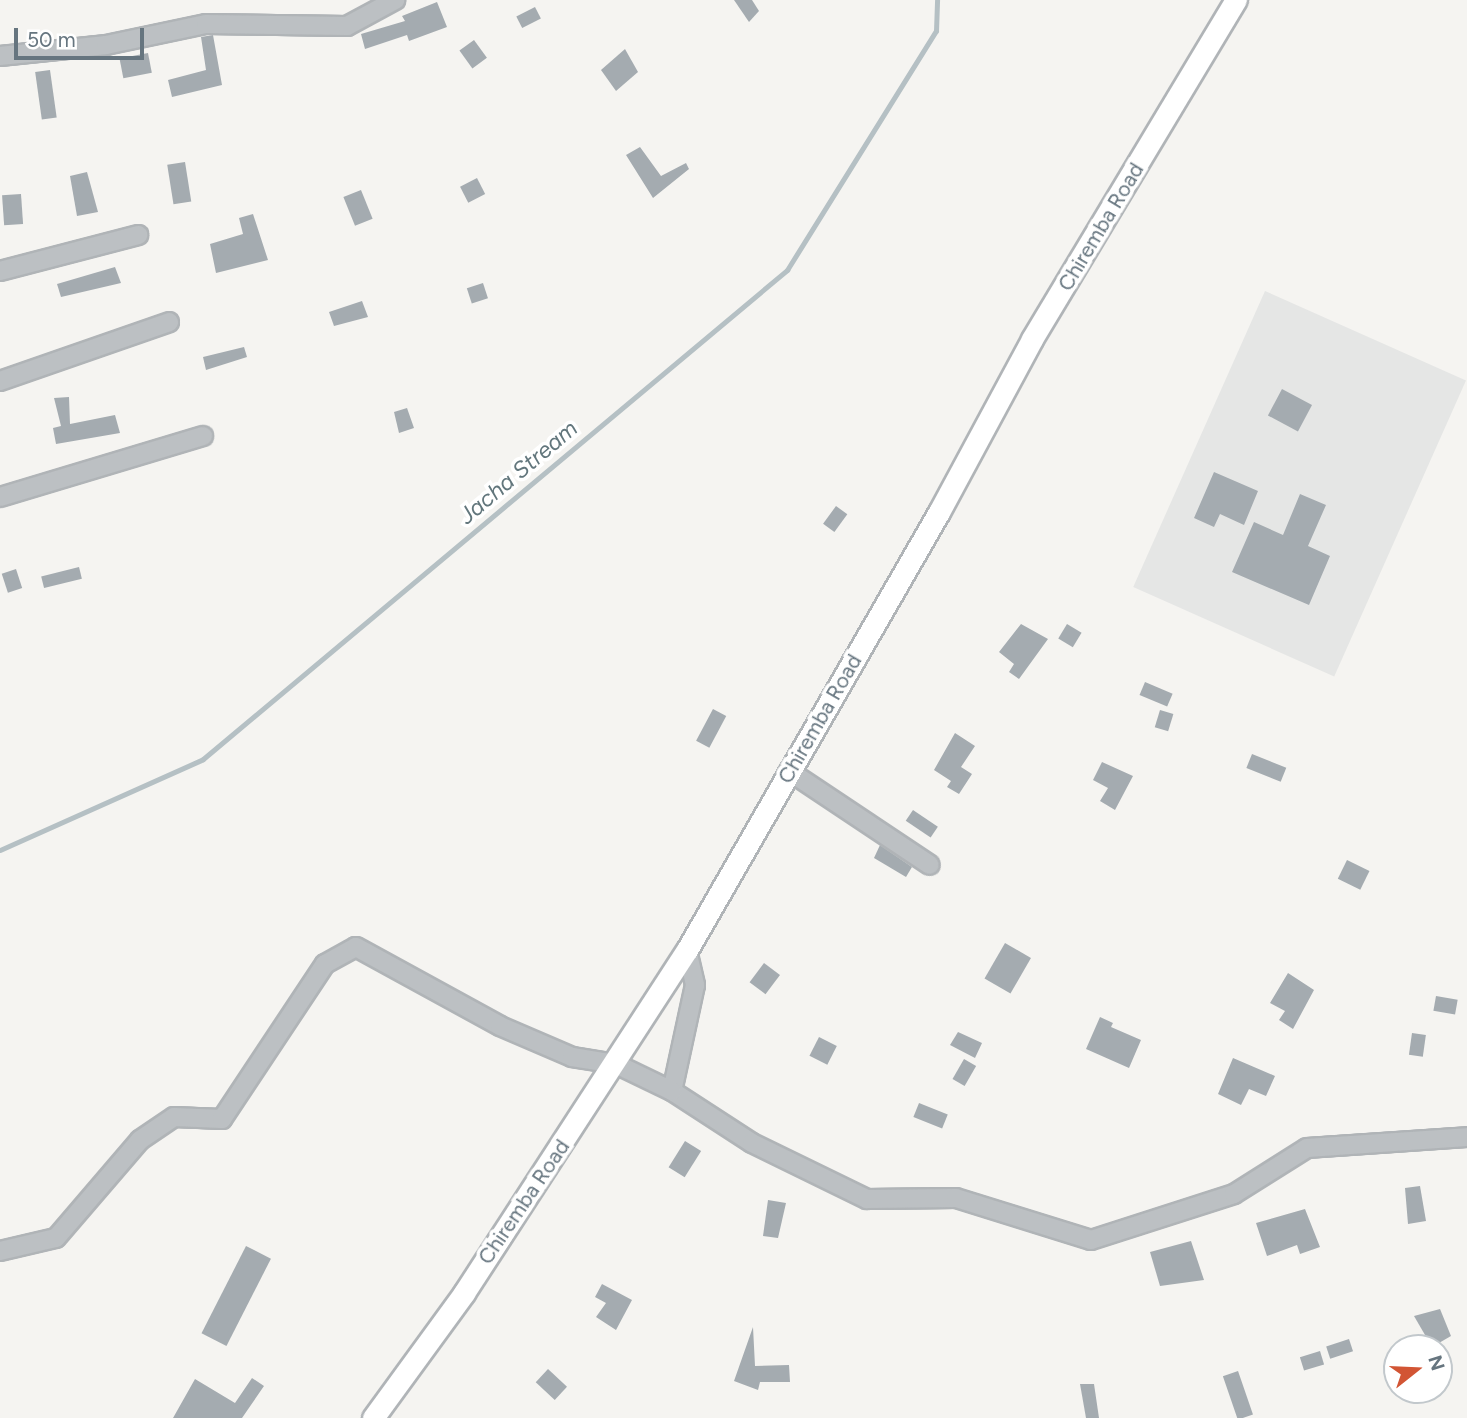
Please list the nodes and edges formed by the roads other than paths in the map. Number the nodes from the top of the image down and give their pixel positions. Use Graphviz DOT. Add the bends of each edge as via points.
graph roads {
  1 [pos="395,0"];
  2 [pos="1236,0"];
  3 [pos="0,56"];
  4 [pos="138,235"];
  5 [pos="0,271"];
  6 [pos="169,322"];
  7 [pos="0,381"];
  8 [pos="203,436"];
  9 [pos="0,497"];
  10 [pos="789,771"];
  11 [pos="930,865"];
  12 [pos="687,950"];
  13 [pos="616,1064"];
  14 [pos="672,1091"];
  15 [pos="1467,1137"];
  16 [pos="0,1251"];
  17 [pos="373,1418"];
  1 -- 3 [label="street" via="347,26 206,24 106,45"];
  2 -- 10 [label="main road, Chiremba Road" via="1032,339 939,512"];
  4 -- 5 [label="street"];
  6 -- 7 [label="street"];
  8 -- 9 [label="street"];
  10 -- 11 [label="street"];
  10 -- 12 [label="main road, Chiremba Road"];
  12 -- 13 [label="main road, Chiremba Road"];
  12 -- 14 [label="street" via="695,985"];
  13 -- 14 [label="street"];
  13 -- 16 [label="street" via="572,1057 500,1026 356,947 326,964 222,1119 174,1117 140,1140 56,1238"];
  13 -- 17 [label="main road, Chiremba Road" via="464,1293"];
  14 -- 15 [label="street" via="752,1143 867,1199 956,1198 1091,1240 1234,1194 1307,1148"];
}
